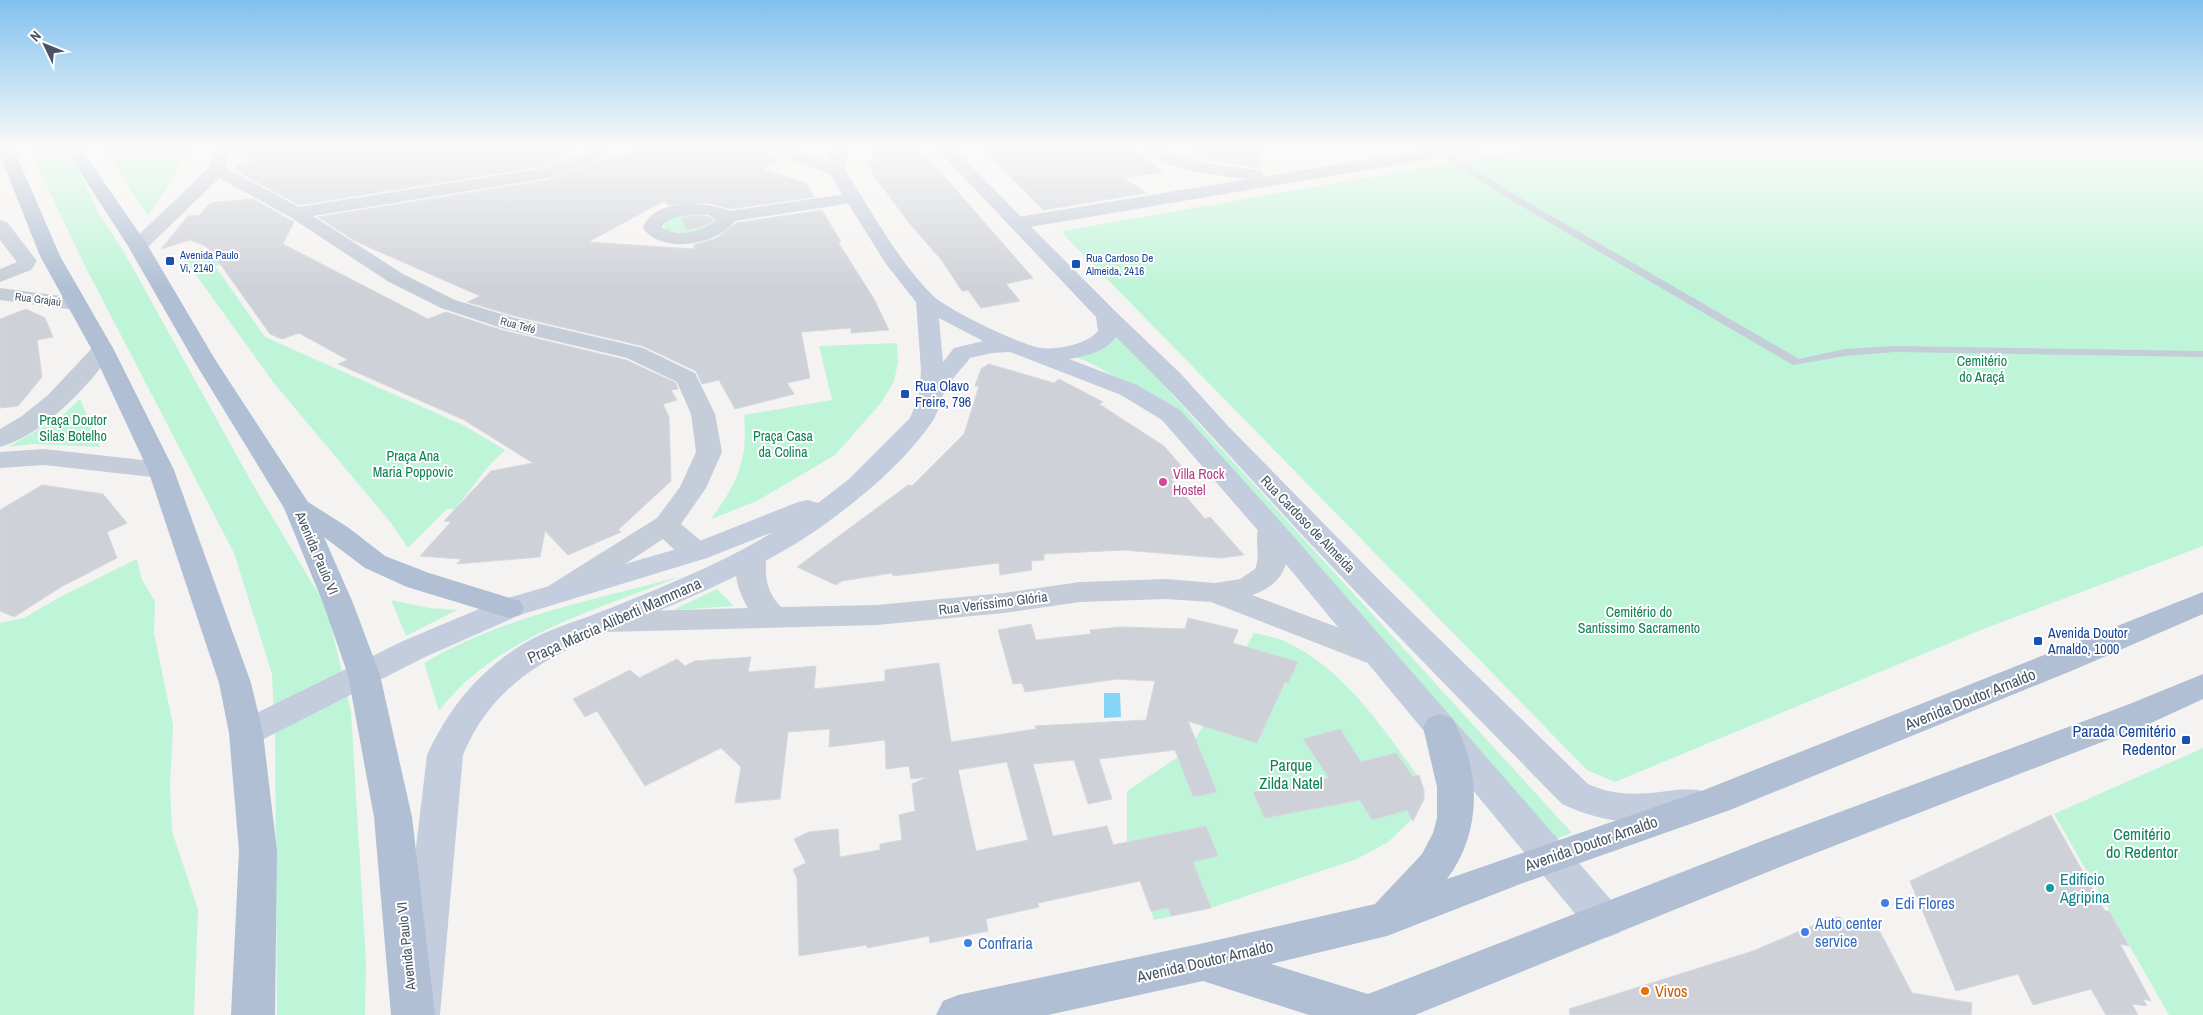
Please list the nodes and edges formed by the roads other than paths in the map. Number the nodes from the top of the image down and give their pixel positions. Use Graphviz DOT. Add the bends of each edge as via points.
graph roads {
  1 [pos="24,194"];
  2 [pos="104,194"];
  3 [pos="192,194"];
  4 [pos="262,194"];
  5 [pos="413,194"];
  6 [pos="851,194"];
  7 [pos="990,194"];
  8 [pos="1190,194"];
  9 [pos="1508,194"];
  10 [pos="853,198"];
  11 [pos="296,213"];
  12 [pos="726,217"];
  13 [pos="1018,223"];
  14 [pos="0,226"];
  15 [pos="138,246"];
  16 [pos="0,276"];
  17 [pos="0,294"];
  18 [pos="926,301"];
  19 [pos="76,304"];
  20 [pos="1107,316"];
  21 [pos="103,350"];
  22 [pos="1028,351"];
  23 [pos="2203,354"];
  24 [pos="931,394"];
  25 [pos="0,439"];
  26 [pos="0,460"];
  27 [pos="161,470"];
  28 [pos="856,488"];
  29 [pos="298,508"];
  30 [pos="667,524"];
  31 [pos="1271,528"];
  32 [pos="697,552"];
  33 [pos="752,557"];
  34 [pos="561,592"];
  35 [pos="1215,593"];
  36 [pos="2203,602"];
  37 [pos="509,608"];
  38 [pos="771,616"];
  39 [pos="606,622"];
  40 [pos="1376,654"];
  41 [pos="364,675"];
  42 [pos="2203,686"];
  43 [pos="1440,728"];
  44 [pos="246,734"];
  45 [pos="1717,800"];
  46 [pos="1550,857"];
  47 [pos="1387,919"];
  48 [pos="1605,921"];
  49 [pos="1204,962"];
  50 [pos="253,1015"];
  51 [pos="413,1015"];
  52 [pos="418,1015"];
  53 [pos="958,1015"];
  54 [pos="1368,1015"];
  1 -- 19 [label="main road" via="50,256"];
  2 -- 15 [label="main road, Avenida Paulo VI"];
  3 -- 15 [label="street"];
  4 -- 11 [label="street, Rua Tefé"];
  5 -- 11 [label="street"];
  6 -- 10 [label="main road"];
  7 -- 13 [label="main road, Rua Cardoso de Almeida"];
  8 -- 13 [label="street"];
  9 -- 23 [label="lane" via="1797,363 1868,350"];
  10 -- 12 [label="street"];
  10 -- 18 [label="main road" via="896,264"];
  11 -- 30 [label="street, Rua Tefé" via="396,278 448,304 509,323 635,353 687,378 704,414 709,452 693,488"];
  13 -- 20 [label="main road, Rua Cardoso de Almeida"];
  14 -- 16 [label="street" via="27,261 24,266"];
  15 -- 29 [label="main road, Avenida Paulo VI" via="205,361"];
  17 -- 19 [label="street, Rua Grajaú"];
  18 -- 22 [label="main road, Rua Cardoso de Almeida" via="978,332"];
  18 -- 24 [label="main road, Praça Márcia Aliberti Mammana"];
  19 -- 21 [label="main road"];
  20 -- 22 [label="main road" via="1109,331 1102,341 1081,350"];
  20 -- 45 [label="main road, Rua Cardoso de Almeida" via="1172,378 1375,594 1575,794 1609,808 1632,809"];
  21 -- 25 [label="street" via="57,401 38,417"];
  21 -- 27 [label="main road"];
  22 -- 24 [label="main road, Praça Márcia Aliberti Mammana" via="992,346 962,353"];
  22 -- 31 [label="main road, Rua Cardoso de Almeida" via="1129,390 1166,411"];
  24 -- 28 [label="main road, Praça Márcia Aliberti Mammana" via="928,408 913,429"];
  26 -- 27 [label="street" via="44,457"];
  27 -- 44 [label="main road" via="235,683"];
  28 -- 32 [label="main road, Praça Márcia Aliberti Mammana"];
  28 -- 33 [label="main road, Praça Márcia Aliberti Mammana"];
  29 -- 37 [label="main road" via="375,562 418,580"];
  29 -- 41 [label="main road, Avenida Paulo VI"];
  30 -- 32 [label="street" via="674,534"];
  30 -- 34 [label="street, Rua Tefé"];
  31 -- 35 [label="street, Rua Veríssimo Glória" via="1274,561 1268,574 1243,588"];
  31 -- 40 [label="main road, Rua Cardoso de Almeida"];
  32 -- 34 [label="main road, Praça Márcia Aliberti Mammana"];
  33 -- 38 [label="street" via="752,588 759,603"];
  33 -- 39 [label="main road, Praça Márcia Aliberti Mammana"];
  34 -- 37 [label="main road, Praça Márcia Aliberti Mammana"];
  35 -- 38 [label="street, Rua Veríssimo Glória" via="1115,589 922,612"];
  35 -- 40 [label="street, Rua Veríssimo Glória"];
  36 -- 45 [label="main road, Avenida Doutor Arnaldo" via="2066,661"];
  37 -- 41 [label="main road, Praça Márcia Aliberti Mammana" via="414,649"];
  38 -- 39 [label="street, Rua Veríssimo Glória"];
  39 -- 52 [label="main road, Praça Márcia Aliberti Mammana" via="536,652 513,666 489,688 453,733 445,755"];
  40 -- 43 [label="main road, Rua Cardoso de Almeida"];
  41 -- 44 [label="main road, Praça Márcia Aliberti Mammana"];
  41 -- 51 [label="main road, Avenida Paulo VI" via="394,817"];
  42 -- 48 [label="main road" via="2139,714 1776,852"];
  43 -- 46 [label="main road, Rua Cardoso de Almeida"];
  43 -- 47 [label="main road" via="1452,764 1456,791 1453,828 1446,849"];
  44 -- 50 [label="main road" via="258,851"];
  45 -- 46 [label="main road, Avenida Doutor Arnaldo"];
  46 -- 47 [label="main road, Avenida Doutor Arnaldo"];
  46 -- 48 [label="main road, Rua Cardoso de Almeida"];
  47 -- 49 [label="main road, Avenida Doutor Arnaldo"];
  48 -- 54 [label="main road"];
  49 -- 53 [label="main road, Avenida Doutor Arnaldo"];
  49 -- 54 [label="main road"];
}
